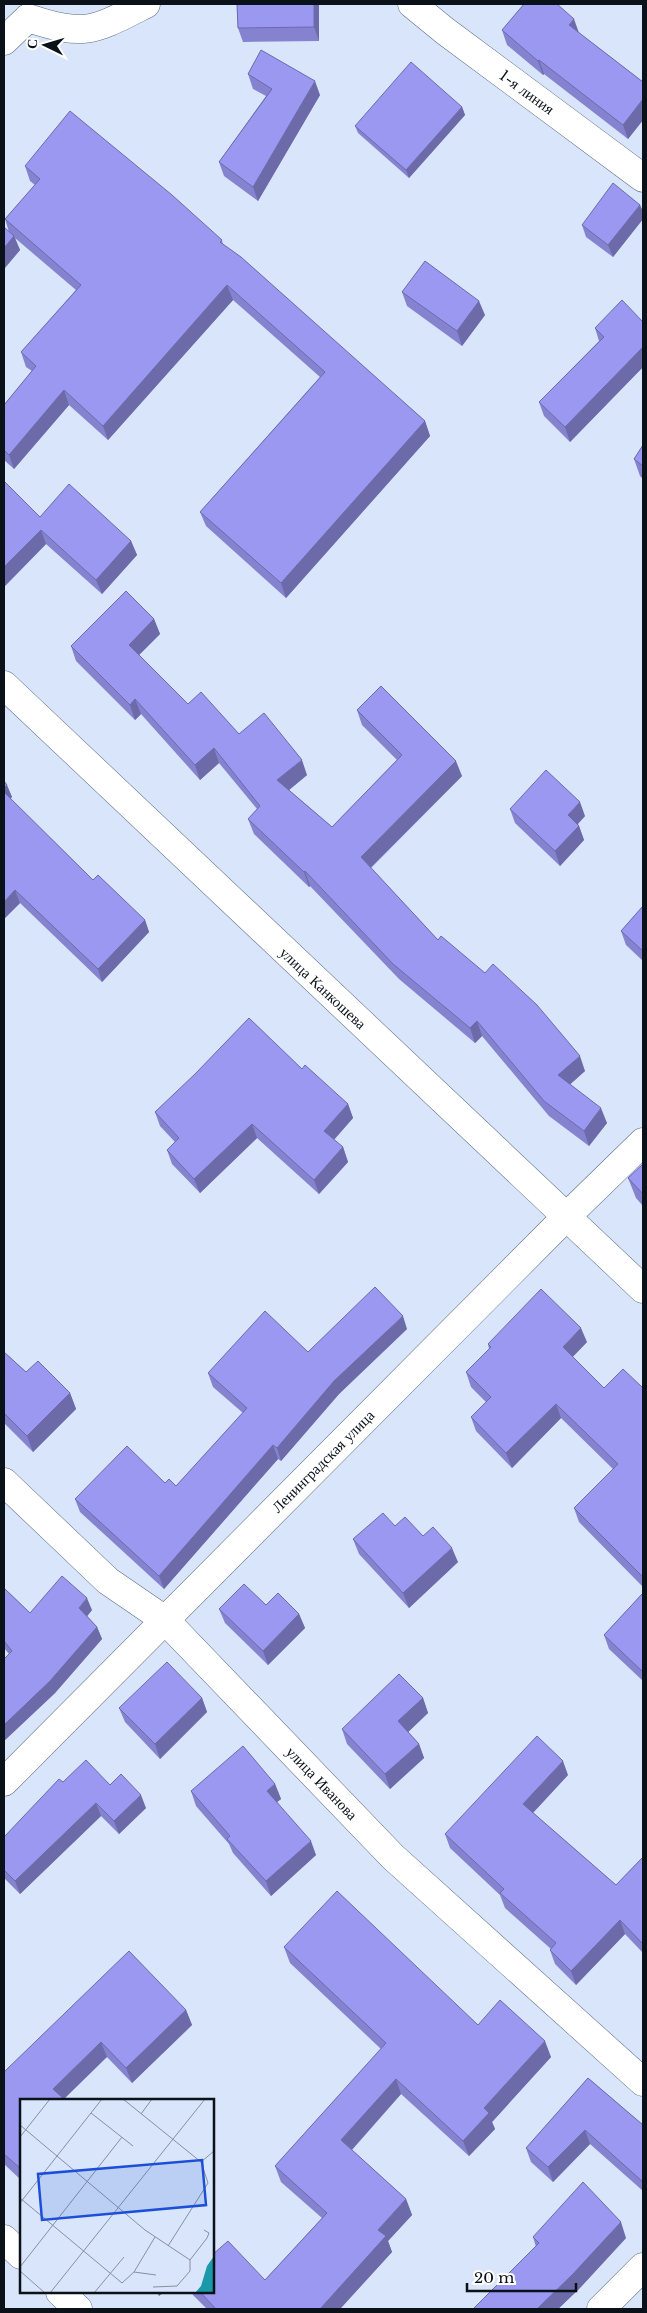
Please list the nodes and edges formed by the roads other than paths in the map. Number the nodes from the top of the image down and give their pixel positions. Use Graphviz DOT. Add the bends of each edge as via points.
graph roads {
  1 [pos="146,4"];
  2 [pos="412,4"];
  3 [pos="26,11"];
  4 [pos="4,41"];
  5 [pos="643,178"];
  6 [pos="4,686"];
  7 [pos="643,1142"];
  8 [pos="566,1217"];
  9 [pos="643,1289"];
  10 [pos="4,1482"];
  11 [pos="165,1620"];
  12 [pos="4,1782"];
  13 [pos="643,2082"];
  14 [pos="4,2239"];
  15 [pos="20,2254"];
  16 [pos="643,2267"];
  17 [pos="61,2293"];
  18 [pos="78,2309"];
  19 [pos="602,2309"];
  1 -- 3 [label="street" via="102,27 79,31 53,26"];
  2 -- 5 [label="street, 1-я линия"];
  3 -- 4 [label="street"];
  6 -- 8 [label="street, улица Канкошева"];
  7 -- 8 [label="street, Ленинградская улица"];
  8 -- 9 [label="street, улица Канкошева"];
  8 -- 11 [label="street, Ленинградская улица"];
  10 -- 11 [label="street, улица Иванова" via="108,1581"];
  11 -- 12 [label="street, Ленинградская улица"];
  11 -- 13 [label="street, улица Иванова" via="393,1857"];
  14 -- 15 [label="street"];
  16 -- 19 [label="street"];
  17 -- 18 [label="street"];
}
